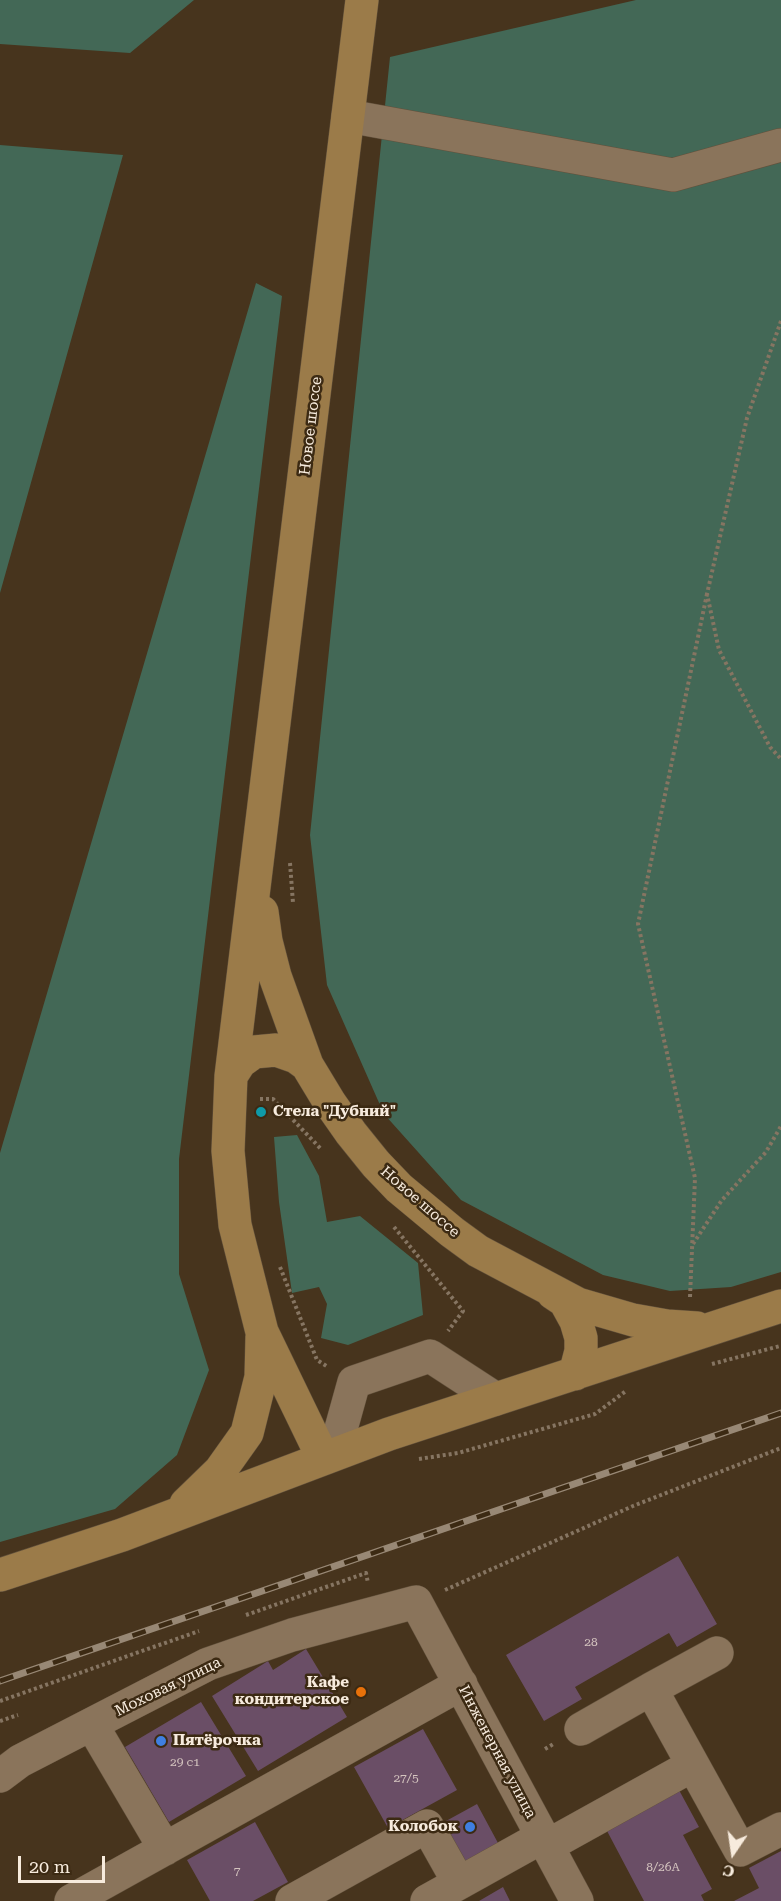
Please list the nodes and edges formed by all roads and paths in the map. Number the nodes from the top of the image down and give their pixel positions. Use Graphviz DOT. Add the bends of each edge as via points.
graph roads {
  1 [pos="362,0"];
  2 [pos="348,116"];
  3 [pos="781,145"];
  4 [pos="781,321"];
  5 [pos="707,594"];
  6 [pos="781,759"];
  7 [pos="275,854"];
  8 [pos="294,913"];
  9 [pos="307,1065"];
  10 [pos="241,1087"];
  11 [pos="781,1126"];
  12 [pos="328,1156"];
  13 [pos="390,1222"];
  14 [pos="693,1245"];
  15 [pos="549,1289"];
  16 [pos="689,1303"];
  17 [pos="781,1306"];
  18 [pos="463,1311"];
  19 [pos="714,1328"];
  20 [pos="262,1332"];
  21 [pos="780,1346"];
  22 [pos="702,1367"];
  23 [pos="575,1374"];
  24 [pos="627,1390"];
  25 [pos="496,1399"];
  26 [pos="781,1448"];
  27 [pos="458,1453"];
  28 [pos="329,1456"];
  29 [pos="176,1514"];
  30 [pos="0,1575"];
  31 [pos="371,1590"];
  32 [pos="416,1602"];
  33 [pos="244,1616"];
  34 [pos="199,1631"];
  35 [pos="717,1653"];
  36 [pos="461,1684"];
  37 [pos="651,1689"];
  38 [pos="0,1701"];
  39 [pos="18,1715"];
  40 [pos="0,1721"];
  41 [pos="93,1725"];
  42 [pos="581,1729"];
  43 [pos="693,1765"];
  44 [pos="0,1776"];
  45 [pos="781,1829"];
  46 [pos="545,1841"];
  47 [pos="165,1849"];
  48 [pos="459,1883"];
  49 [pos="81,1898"];
  50 [pos="292,1901"];
  51 [pos="427,1901"];
  52 [pos="577,1901"];
  1 -- 2 [label="main road, Новое шоссе"];
  2 -- 3 [label="street" via="673,175"];
  2 -- 7 [label="main road, Новое шоссе"];
  4 -- 5 [label="path" via="747,418"];
  5 -- 6 [label="path" via="719,650 770,747"];
  5 -- 14 [label="path" via="638,924 695,1178"];
  7 -- 8 [label="path"];
  7 -- 9 [label="main road, Новое шоссе" via="262,913 266,941"];
  7 -- 10 [label="main road, Новое шоссе"];
  9 -- 10 [label="main road" via="276,1050 254,1052 240,1062"];
  9 -- 15 [label="main road, Новое шоссе" via="351,1133 399,1188 478,1251"];
  10 -- 12 [label="path" via="273,1099"];
  10 -- 20 [label="main road, Новое шоссе" via="228,1151 235,1225"];
  11 -- 14 [label="path" via="766,1152 722,1200"];
  13 -- 18 [label="path"];
  14 -- 16 [label="path"];
  15 -- 19 [label="main road, Новое шоссе" via="578,1304 633,1320"];
  15 -- 23 [label="main road" via="565,1301 579,1329 581,1351"];
  17 -- 19 [label="main road, Новое шоссе"];
  19 -- 23 [label="main road, Новое шоссе"];
  20 -- 28 [label="main road, Новое шоссе"];
  20 -- 29 [label="main road, Новое шоссе" via="261,1377 246,1433 220,1471"];
  21 -- 22 [label="path"];
  23 -- 25 [label="main road, Новое шоссе"];
  24 -- 27 [label="path" via="595,1414"];
  25 -- 28 [label="main road, Новое шоссе"];
  25 -- 28 [label="street" via="430,1356 354,1382"];
  26 -- 32 [label="path" via="633,1506"];
  28 -- 29 [label="main road"];
  29 -- 30 [label="main road"];
  31 -- 33 [label="path" via="366,1573"];
  32 -- 36 [label="street, Инженерная улица"];
  32 -- 41 [label="street, Моховая улица" via="292,1635 208,1664"];
  34 -- 38 [label="path"];
  35 -- 37 [label="street"];
  36 -- 46 [label="street, Инженерная улица"];
  36 -- 47 [label="street"];
  37 -- 42 [label="street"];
  37 -- 43 [label="street"];
  39 -- 40 [label="path"];
  41 -- 44 [label="street, Моховая улица" via="20,1761"];
  41 -- 47 [label="street"];
  43 -- 45 [label="street" via="740,1850"];
  43 -- 46 [label="street"];
  46 -- 48 [label="street"];
  46 -- 52 [label="street, Инженерная улица"];
  47 -- 49 [label="street"];
  48 -- 50 [label="street" via="427,1826"];
  48 -- 51 [label="street"];
}
